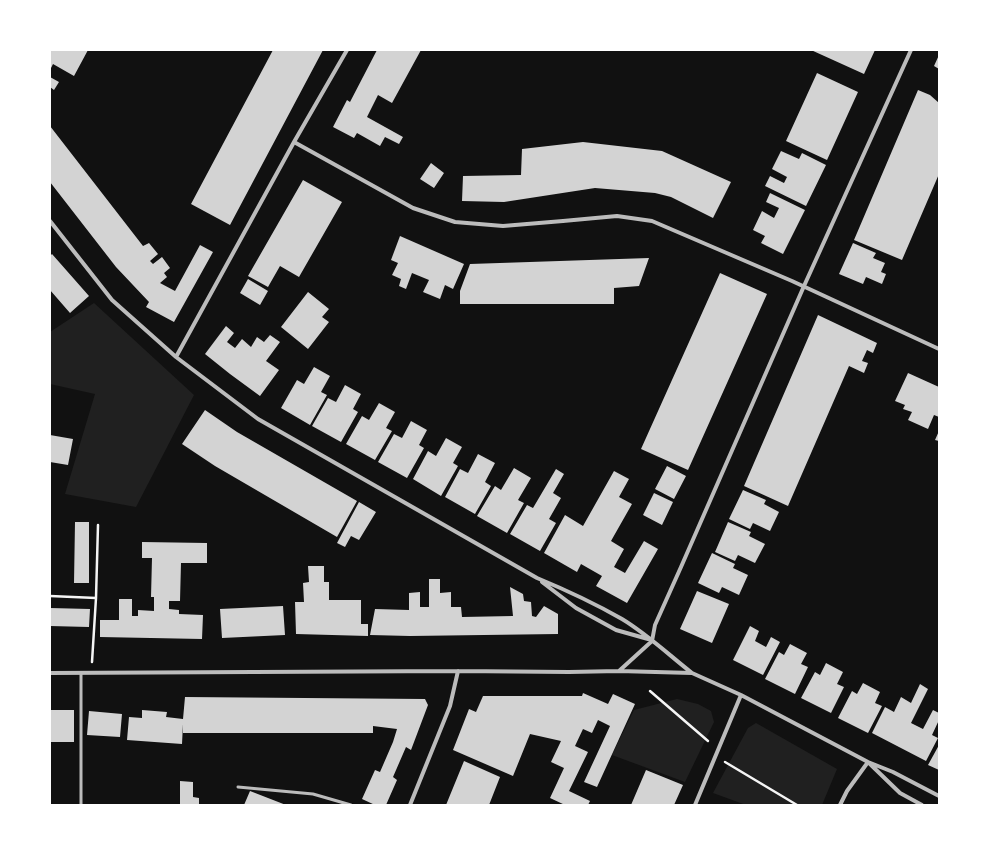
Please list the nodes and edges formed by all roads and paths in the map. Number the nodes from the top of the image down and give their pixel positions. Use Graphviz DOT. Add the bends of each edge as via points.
graph roads {
  1 [pos="347,50"];
  2 [pos="911,50"];
  3 [pos="294,142"];
  4 [pos="50,221"];
  5 [pos="804,286"];
  6 [pos="939,349"];
  7 [pos="176,357"];
  8 [pos="98,525"];
  9 [pos="536,578"];
  10 [pos="50,596"];
  11 [pos="96,598"];
  12 [pos="652,641"];
  13 [pos="458,671"];
  14 [pos="619,671"];
  15 [pos="50,673"];
  16 [pos="81,673"];
  17 [pos="91,673"];
  18 [pos="692,673"];
  19 [pos="650,691"];
  20 [pos="741,695"];
  21 [pos="708,741"];
  22 [pos="725,762"];
  23 [pos="868,762"];
  24 [pos="238,788"];
  25 [pos="939,796"];
  26 [pos="81,805"];
  27 [pos="351,805"];
  28 [pos="410,805"];
  29 [pos="695,805"];
  30 [pos="797,805"];
  31 [pos="840,805"];
  32 [pos="922,805"];
  1 -- 3 [label="street"];
  2 -- 5 [label="street"];
  3 -- 5 [label="street" via="413,208 455,222 503,226 617,216 652,221"];
  3 -- 7 [label="street"];
  4 -- 7 [label="street" via="112,300"];
  5 -- 6 [label="street"];
  5 -- 12 [label="street" via="655,625"];
  7 -- 9 [label="street" via="258,419"];
  8 -- 11 [label="path"];
  9 -- 12 [label="street" via="582,597 623,620"];
  9 -- 12 [label="street" via="576,608 616,630"];
  10 -- 11 [label="path"];
  11 -- 17 [label="path"];
  12 -- 14 [label="street"];
  12 -- 18 [label="street"];
  13 -- 14 [label="street"];
  13 -- 17 [label="street"];
  13 -- 28 [label="street" via="450,706"];
  14 -- 18 [label="street"];
  15 -- 16 [label="street"];
  16 -- 17 [label="street"];
  16 -- 26 [label="lane"];
  18 -- 20 [label="street"];
  19 -- 21 [label="path"];
  20 -- 23 [label="street"];
  20 -- 29 [label="street"];
  22 -- 30 [label="path"];
  23 -- 25 [label="street"];
  23 -- 31 [label="street"];
  23 -- 32 [label="street" via="900,793"];
  24 -- 27 [label="lane" via="313,794"];
}
